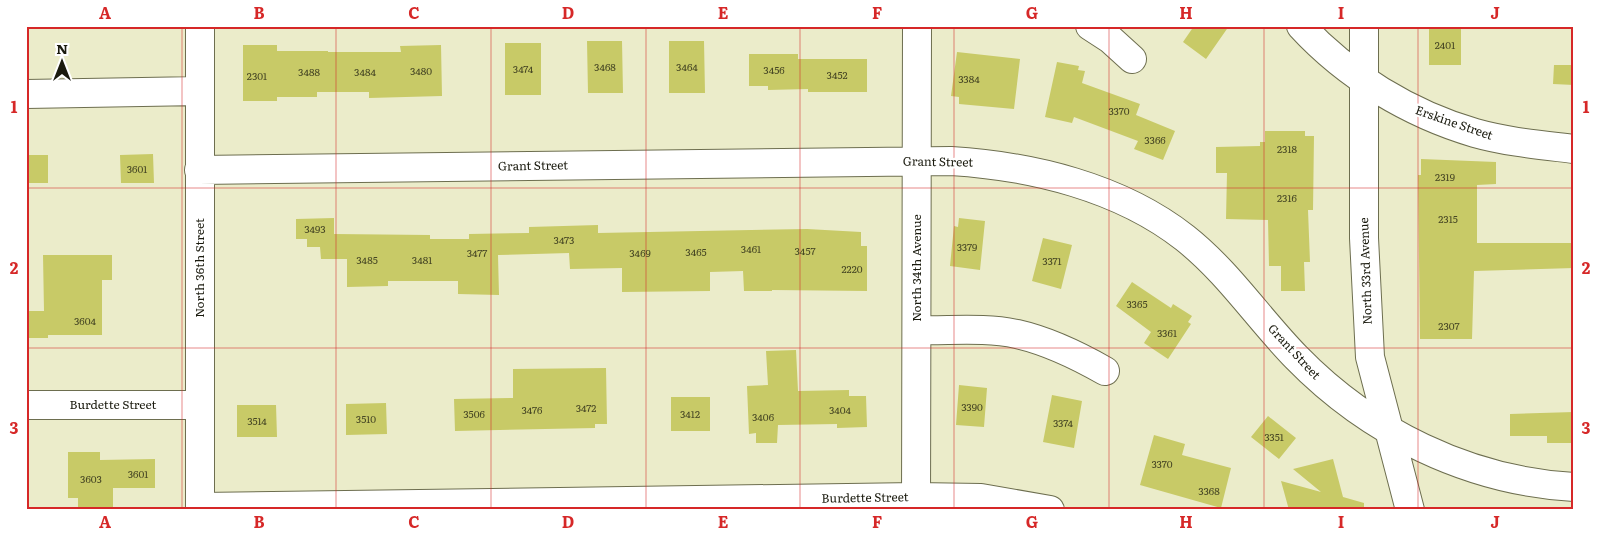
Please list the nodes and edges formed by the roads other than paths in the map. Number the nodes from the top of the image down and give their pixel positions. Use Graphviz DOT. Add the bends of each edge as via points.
graph roads {
  1 [pos="200,26"];
  2 [pos="917,26"];
  3 [pos="1090,26"];
  4 [pos="1300,26"];
  5 [pos="1364,26"];
  6 [pos="1132,59"];
  7 [pos="1364,79"];
  8 [pos="200,91"];
  9 [pos="26,94"];
  10 [pos="1574,149"];
  11 [pos="917,161"];
  12 [pos="199,170"];
  13 [pos="917,330"];
  14 [pos="1105,371"];
  15 [pos="26,405"];
  16 [pos="200,405"];
  17 [pos="1388,430"];
  18 [pos="1574,487"];
  19 [pos="916,504"];
  20 [pos="200,508"];
  21 [pos="1050,510"];
  22 [pos="1410,510"];
  1 -- 8 [label="street, North 36th Street"];
  2 -- 11 [label="street, North 34th Avenue"];
  3 -- 6 [label="street"];
  4 -- 7 [label="street, Erskine Street" via="1315,42"];
  5 -- 7 [label="street, North 33rd Avenue"];
  7 -- 10 [label="street, Erskine Street" via="1430,117 1475,133"];
  7 -- 17 [label="street, North 33rd Avenue" via="1366,296 1370,357"];
  8 -- 9 [label="street"];
  8 -- 12 [label="street, North 36th Street"];
  11 -- 12 [label="street, Grant Street"];
  11 -- 13 [label="street, North 34th Avenue"];
  11 -- 17 [label="street, Grant Street" via="976,162 1038,172 1098,191 1147,214 1184,238 1212,262 1326,386"];
  12 -- 16 [label="street, North 36th Street"];
  13 -- 14 [label="street" via="1015,334 1062,349"];
  13 -- 19 [label="street, North 34th Avenue"];
  15 -- 16 [label="street, Burdette Street"];
  16 -- 20 [label="street, North 36th Street"];
  17 -- 18 [label="street, Grant Street" via="1428,451 1479,469"];
  17 -- 22 [label="street, North 33rd Avenue"];
  19 -- 20 [label="street, Burdette Street"];
  19 -- 21 [label="street, Burdette Street" via="981,498"];
}
